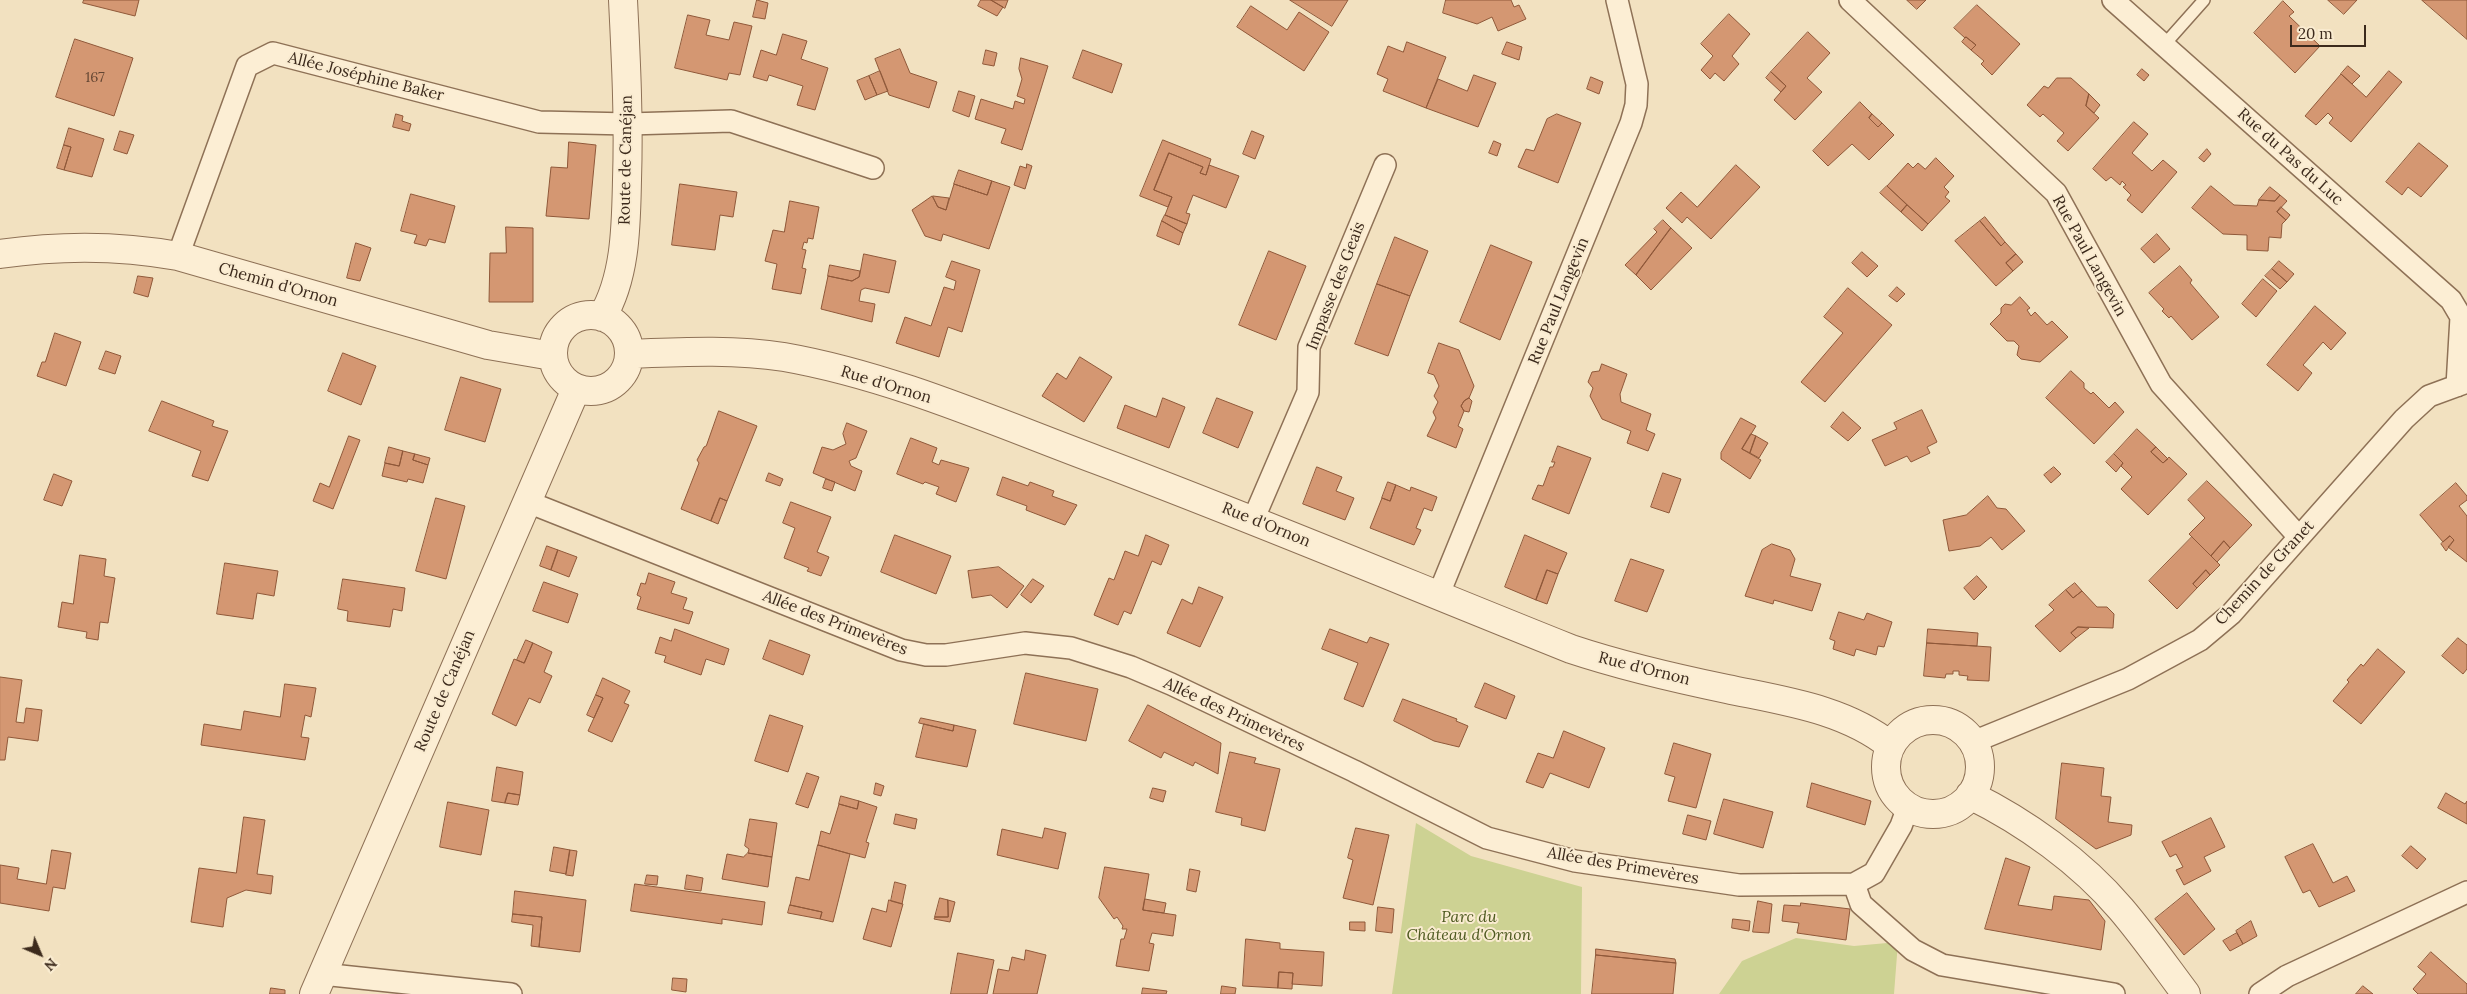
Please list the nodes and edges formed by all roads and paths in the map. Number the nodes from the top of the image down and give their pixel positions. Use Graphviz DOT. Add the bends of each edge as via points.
graph roads {
  1 [pos="623,0"];
  2 [pos="1617,0"];
  3 [pos="1850,0"];
  4 [pos="2113,0"];
  5 [pos="2204,0"];
  6 [pos="2164,45"];
  7 [pos="629,124"];
  8 [pos="1385,165"];
  9 [pos="874,168"];
  10 [pos="0,254"];
  11 [pos="178,256"];
  12 [pos="602,317"];
  13 [pos="2464,320"];
  14 [pos="629,354"];
  15 [pos="552,356"];
  16 [pos="2462,384"];
  17 [pos="576,388"];
  18 [pos="528,502"];
  19 [pos="1253,520"];
  20 [pos="2299,537"];
  21 [pos="1438,596"];
  22 [pos="1973,742"];
  23 [pos="1891,746"];
  24 [pos="1970,795"];
  25 [pos="1908,807"];
  26 [pos="1854,884"];
  27 [pos="2467,892"];
  28 [pos="318,984"];
  29 [pos="511,994"];
  30 [pos="2114,994"];
  31 [pos="2186,994"];
  32 [pos="2260,994"];
  1 -- 7 [label="street, Route de Canéjan"];
  2 -- 21 [label="street, Rue Paul Langevin" via="1637,84 1631,123"];
  3 -- 20 [label="street, Rue Paul Langevin" via="2056,193 2161,384"];
  4 -- 6 [label="street, Rue du Pas du Luc"];
  5 -- 6 [label="lane"];
  6 -- 13 [label="street, Rue du Pas du Luc" via="2451,300"];
  7 -- 9 [label="street, Allée Joséphine Baker" via="731,122"];
  7 -- 11 [label="street, Allée Joséphine Baker" via="539,122 273,53 247,66"];
  7 -- 12 [label="street, Route de Canéjan" via="622,254 612,301"];
  8 -- 19 [label="street, Impasse des Geais" via="1309,347 1308,392"];
  10 -- 11 [label="street, Chemin d'Ornon" via="82,246 119,247"];
  11 -- 15 [label="street, Chemin d'Ornon" via="488,345"];
  12 -- 14 [label="street" via="611,321 624,335"];
  12 -- 15 [label="street" via="590,315 567,324 559,332"];
  13 -- 16 [label="street"];
  14 -- 17 [label="street" via="620,377 611,385 600,390"];
  14 -- 19 [label="street, Rue d'Ornon" via="722,352 784,357 894,385"];
  15 -- 17 [label="street" via="560,376"];
  16 -- 20 [label="street, Chemin de Granet" via="2429,396 2404,419"];
  17 -- 18 [label="street, Route de Canéjan"];
  18 -- 26 [label="street, Allée des Primevères" via="901,650 946,656 1025,643 1045,644 1071,648 1131,667 1354,771 1486,838 1574,861 1739,885"];
  18 -- 28 [label="street, Route de Canéjan"];
  19 -- 21 [label="street, Rue d'Ornon"];
  20 -- 22 [label="street, Chemin de Granet" via="2231,614 2200,640 2128,679"];
  21 -- 23 [label="street, Rue d'Ornon" via="1571,649 1624,666 1798,704 1853,721 1876,733"];
  22 -- 23 [label="street" via="1952,724 1931,720 1911,726 1899,734"];
  22 -- 24 [label="street" via="1980,769"];
  23 -- 25 [label="street" via="1887,756 1888,780 1892,790"];
  24 -- 25 [label="street" via="1960,805 1934,814"];
  24 -- 31 [label="street" via="2001,810 2087,875 2120,908"];
  25 -- 26 [label="street" via="1874,873"];
  26 -- 30 [label="street" via="1861,904 1913,950 1942,965"];
  27 -- 32 [label="street" via="2287,976"];
  28 -- 29 [label="street"];
}
